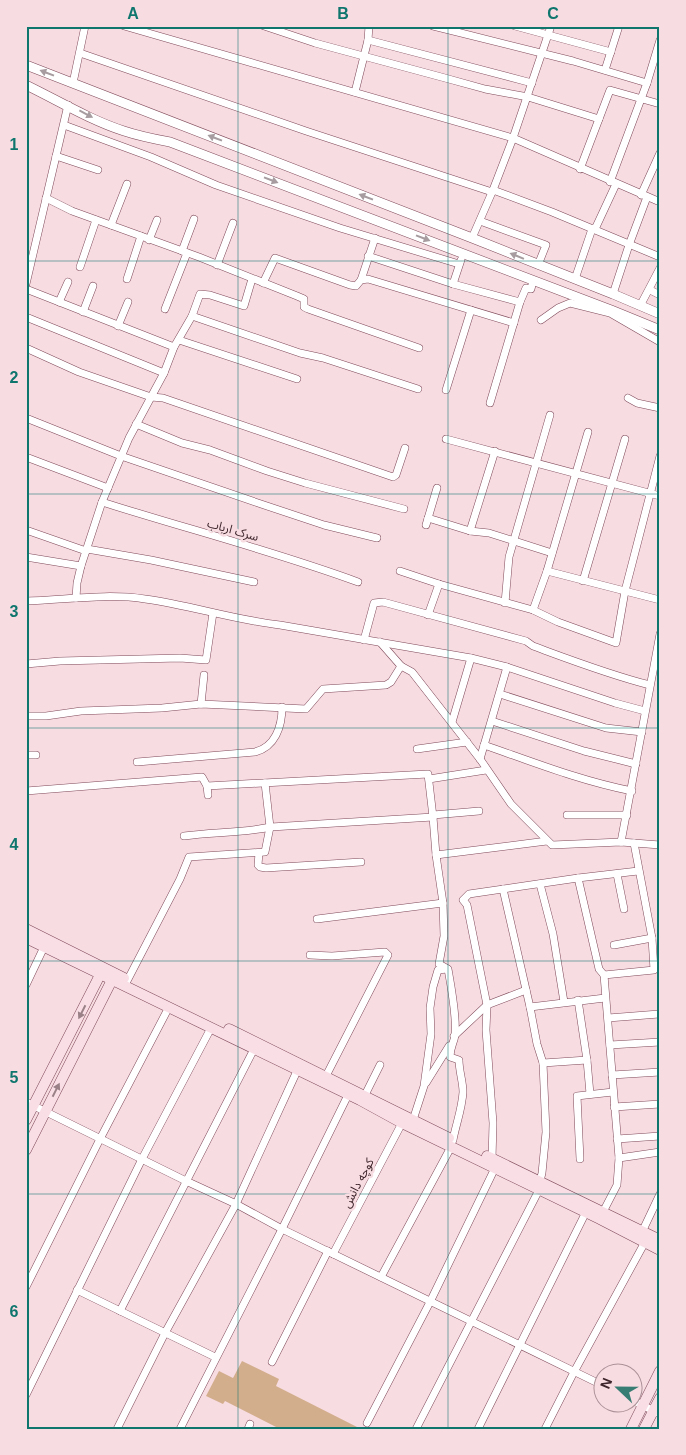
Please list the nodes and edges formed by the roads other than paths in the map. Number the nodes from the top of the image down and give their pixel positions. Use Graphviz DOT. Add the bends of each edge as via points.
graph roads {
  1 [pos="85,26"];
  2 [pos="124,26"];
  3 [pos="264,26"];
  4 [pos="369,26"];
  5 [pos="433,26"];
  6 [pos="515,26"];
  7 [pos="551,26"];
  8 [pos="619,26"];
  9 [pos="548,35"];
  10 [pos="368,40"];
  11 [pos="660,40"];
  12 [pos="612,52"];
  13 [pos="541,53"];
  14 [pos="80,54"];
  15 [pos="364,55"];
  16 [pos="26,65"];
  17 [pos="606,70"];
  18 [pos="647,82"];
  19 [pos="73,83"];
  20 [pos="532,83"];
  21 [pos="26,86"];
  22 [pos="355,92"];
  23 [pos="528,96"];
  24 [pos="640,98"];
  25 [pos="660,104"];
  26 [pos="68,105"];
  27 [pos="599,119"];
  28 [pos="64,124"];
  29 [pos="513,138"];
  30 [pos="660,154"];
  31 [pos="56,156"];
  32 [pos="580,169"];
  33 [pos="98,170"];
  34 [pos="322,180"];
  35 [pos="613,183"];
  36 [pos="127,184"];
  37 [pos="493,191"];
  38 [pos="644,196"];
  39 [pos="315,197"];
  40 [pos="46,198"];
  41 [pos="660,202"];
  42 [pos="194,219"];
  43 [pos="96,220"];
  44 [pos="157,220"];
  45 [pos="480,221"];
  46 [pos="233,223"];
  47 [pos="111,225"];
  48 [pos="592,229"];
  49 [pos="140,236"];
  50 [pos="375,238"];
  51 [pos="472,238"];
  52 [pos="150,240"];
  53 [pos="629,245"];
  54 [pos="185,252"];
  55 [pos="464,254"];
  56 [pos="368,256"];
  57 [pos="660,257"];
  58 [pos="28,263"];
  59 [pos="217,264"];
  60 [pos="459,264"];
  61 [pos="538,265"];
  62 [pos="80,267"];
  63 [pos="660,268"];
  64 [pos="127,279"];
  65 [pos="252,279"];
  66 [pos="575,279"];
  67 [pos="361,280"];
  68 [pos="533,281"];
  69 [pos="68,282"];
  70 [pos="263,283"];
  71 [pos="26,284"];
  72 [pos="453,284"];
  73 [pos="94,286"];
  74 [pos="26,289"];
  75 [pos="650,290"];
  76 [pos="613,294"];
  77 [pos="660,296"];
  78 [pos="59,302"];
  79 [pos="128,302"];
  80 [pos="520,302"];
  81 [pos="640,306"];
  82 [pos="165,309"];
  83 [pos="471,310"];
  84 [pos="83,312"];
  85 [pos="660,314"];
  86 [pos="192,316"];
  87 [pos="26,317"];
  88 [pos="541,320"];
  89 [pos="514,324"];
  90 [pos="118,326"];
  91 [pos="660,330"];
  92 [pos="179,340"];
  93 [pos="660,342"];
  94 [pos="174,347"];
  95 [pos="26,348"];
  96 [pos="419,348"];
  97 [pos="164,373"];
  98 [pos="297,379"];
  99 [pos="418,389"];
  100 [pos="446,390"];
  101 [pos="151,397"];
  102 [pos="628,398"];
  103 [pos="490,403"];
  104 [pos="660,408"];
  105 [pos="550,415"];
  106 [pos="26,418"];
  107 [pos="136,424"];
  108 [pos="588,432"];
  109 [pos="446,439"];
  110 [pos="626,439"];
  111 [pos="405,448"];
  112 [pos="495,451"];
  113 [pos="121,456"];
  114 [pos="660,456"];
  115 [pos="26,457"];
  116 [pos="536,463"];
  117 [pos="576,472"];
  118 [pos="613,483"];
  119 [pos="108,488"];
  120 [pos="437,488"];
  121 [pos="649,492"];
  122 [pos="660,496"];
  123 [pos="102,502"];
  124 [pos="404,509"];
  125 [pos="26,530"];
  126 [pos="470,531"];
  127 [pos="377,538"];
  128 [pos="513,542"];
  129 [pos="87,550"];
  130 [pos="552,553"];
  131 [pos="26,557"];
  132 [pos="81,566"];
  133 [pos="400,571"];
  134 [pos="547,571"];
  135 [pos="583,581"];
  136 [pos="254,582"];
  137 [pos="358,582"];
  138 [pos="439,584"];
  139 [pos="624,591"];
  140 [pos="76,598"];
  141 [pos="660,600"];
  142 [pos="26,602"];
  143 [pos="505,603"];
  144 [pos="533,610"];
  145 [pos="213,613"];
  146 [pos="428,615"];
  147 [pos="660,634"];
  148 [pos="364,640"];
  149 [pos="380,642"];
  150 [pos="471,658"];
  151 [pos="26,664"];
  152 [pos="402,666"];
  153 [pos="507,667"];
  154 [pos="204,675"];
  155 [pos="650,685"];
  156 [pos="500,694"];
  157 [pos="201,704"];
  158 [pos="282,707"];
  159 [pos="645,710"];
  160 [pos="26,716"];
  161 [pos="492,721"];
  162 [pos="452,722"];
  163 [pos="642,732"];
  164 [pos="467,742"];
  165 [pos="484,745"];
  166 [pos="418,749"];
  167 [pos="36,754"];
  168 [pos="26,755"];
  169 [pos="480,759"];
  170 [pos="137,762"];
  171 [pos="636,764"];
  172 [pos="486,770"];
  173 [pos="429,779"];
  174 [pos="265,782"];
  175 [pos="207,786"];
  176 [pos="26,791"];
  177 [pos="632,791"];
  178 [pos="208,795"];
  179 [pos="479,811"];
  180 [pos="567,815"];
  181 [pos="627,815"];
  182 [pos="433,816"];
  183 [pos="270,827"];
  184 [pos="184,836"];
  185 [pos="547,841"];
  186 [pos="621,842"];
  187 [pos="634,843"];
  188 [pos="660,845"];
  189 [pos="259,853"];
  190 [pos="436,855"];
  191 [pos="361,862"];
  192 [pos="638,871"];
  193 [pos="617,874"];
  194 [pos="578,878"];
  195 [pos="540,884"];
  196 [pos="503,889"];
  197 [pos="443,903"];
  198 [pos="624,909"];
  199 [pos="317,919"];
  200 [pos="26,929"];
  201 [pos="26,938"];
  202 [pos="652,938"];
  203 [pos="614,945"];
  204 [pos="44,947"];
  205 [pos="310,955"];
  206 [pos="448,969"];
  207 [pos="102,972"];
  208 [pos="604,975"];
  209 [pos="114,977"];
  210 [pos="126,983"];
  211 [pos="26,985"];
  212 [pos="526,990"];
  213 [pos="605,998"];
  214 [pos="578,1000"];
  215 [pos="564,1002"];
  216 [pos="487,1005"];
  217 [pos="530,1006"];
  218 [pos="169,1007"];
  219 [pos="659,1014"];
  220 [pos="608,1018"];
  221 [pos="211,1028"];
  222 [pos="455,1036"];
  223 [pos="660,1042"];
  224 [pos="610,1045"];
  225 [pos="254,1049"];
  226 [pos="587,1060"];
  227 [pos="543,1063"];
  228 [pos="380,1065"];
  229 [pos="297,1071"];
  230 [pos="660,1072"];
  231 [pos="612,1074"];
  232 [pos="326,1076"];
  233 [pos="424,1086"];
  234 [pos="613,1092"];
  235 [pos="590,1094"];
  236 [pos="348,1095"];
  237 [pos="365,1095"];
  238 [pos="30,1104"];
  239 [pos="660,1104"];
  240 [pos="614,1107"];
  241 [pos="45,1112"];
  242 [pos="26,1120"];
  243 [pos="413,1120"];
  244 [pos="402,1123"];
  245 [pos="660,1136"];
  246 [pos="100,1139"];
  247 [pos="617,1139"];
  248 [pos="452,1143"];
  249 [pos="26,1150"];
  250 [pos="660,1152"];
  251 [pos="619,1158"];
  252 [pos="142,1159"];
  253 [pos="580,1159"];
  254 [pos="493,1163"];
  255 [pos="186,1181"];
  256 [pos="539,1186"];
  257 [pos="660,1194"];
  258 [pos="236,1204"];
  259 [pos="586,1212"];
  260 [pos="604,1212"];
  261 [pos="282,1229"];
  262 [pos="644,1237"];
  263 [pos="660,1240"];
  264 [pos="660,1250"];
  265 [pos="331,1252"];
  266 [pos="381,1277"];
  267 [pos="26,1287"];
  268 [pos="77,1290"];
  269 [pos="430,1302"];
  270 [pos="120,1311"];
  271 [pos="470,1321"];
  272 [pos="165,1332"];
  273 [pos="518,1345"];
  274 [pos="216,1358"];
  275 [pos="272,1362"];
  276 [pos="660,1371"];
  277 [pos="574,1372"];
  278 [pos="26,1374"];
  279 [pos="34,1378"];
  280 [pos="594,1381"];
  281 [pos="644,1394"];
  282 [pos="26,1395"];
  283 [pos="660,1398"];
  284 [pos="644,1406"];
  285 [pos="636,1412"];
  286 [pos="656,1413"];
  287 [pos="367,1423"];
  288 [pos="117,1429"];
  289 [pos="180,1429"];
  290 [pos="416,1429"];
  291 [pos="478,1429"];
  292 [pos="545,1429"];
  293 [pos="631,1429"];
  294 [pos="644,1429"];
  1 -- 14 [label="street"];
  2 -- 22 [label="street"];
  3 -- 15 [label="street"];
  4 -- 10 [label="street"];
  5 -- 13 [label="street"];
  6 -- 9 [label="street"];
  7 -- 9 [label="street"];
  8 -- 12 [label="street"];
  9 -- 12 [label="street"];
  9 -- 13 [label="street"];
  10 -- 15 [label="street"];
  10 -- 20 [label="street"];
  11 -- 18 [label="street"];
  12 -- 17 [label="street"];
  13 -- 17 [label="street"];
  13 -- 20 [label="street"];
  14 -- 19 [label="street"];
  14 -- 37 [label="street"];
  15 -- 22 [label="street"];
  15 -- 23 [label="street" via="485,89"];
  19 -- 16 [label="street, one-way"];
  17 -- 18 [label="street"];
  18 -- 24 [label="street"];
  34 -- 19 [label="street, one-way"];
  20 -- 23 [label="street"];
  21 -- 26 [label="street"];
  22 -- 29 [label="street"];
  23 -- 27 [label="street"];
  23 -- 29 [label="street"];
  24 -- 25 [label="street"];
  24 -- 27 [label="street" via="610,90"];
  24 -- 35 [label="street"];
  26 -- 28 [label="street"];
  26 -- 39 [label="street, one-way" via="124,131 170,142"];
  27 -- 32 [label="street"];
  28 -- 31 [label="street"];
  28 -- 50 [label="street" via="216,185"];
  29 -- 32 [label="street"];
  29 -- 37 [label="street"];
  30 -- 38 [label="street"];
  31 -- 33 [label="street"];
  31 -- 40 [label="street"];
  32 -- 35 [label="street"];
  34 -- 39 [label="street"];
  51 -- 34 [label="street, one-way"];
  35 -- 38 [label="street"];
  35 -- 48 [label="street" via="596,227"];
  36 -- 47 [label="street"];
  37 -- 45 [label="street"];
  37 -- 48 [label="street"];
  38 -- 41 [label="street"];
  38 -- 53 [label="street"];
  39 -- 55 [label="street, one-way"];
  40 -- 43 [label="street"];
  40 -- 58 [label="street"];
  42 -- 54 [label="street"];
  43 -- 47 [label="street"];
  43 -- 62 [label="street"];
  44 -- 52 [label="street"];
  45 -- 51 [label="street"];
  45 -- 61 [label="street" via="546,245"];
  46 -- 59 [label="street"];
  47 -- 49 [label="street"];
  48 -- 53 [label="street"];
  48 -- 66 [label="street"];
  49 -- 52 [label="street"];
  49 -- 64 [label="street"];
  50 -- 56 [label="street"];
  50 -- 60 [label="street"];
  61 -- 51 [label="street, one-way"];
  52 -- 54 [label="street"];
  53 -- 57 [label="street"];
  53 -- 76 [label="street"];
  54 -- 59 [label="street"];
  54 -- 82 [label="street"];
  55 -- 60 [label="street"];
  55 -- 68 [label="street"];
  56 -- 67 [label="street"];
  56 -- 72 [label="street"];
  58 -- 71 [label="street"];
  59 -- 65 [label="street"];
  60 -- 72 [label="street"];
  61 -- 66 [label="street"];
  63 -- 75 [label="street"];
  65 -- 70 [label="street"];
  65 -- 86 [label="street" via="244,306 202,293"];
  66 -- 76 [label="street"];
  67 -- 70 [label="street" via="356,286 350,285 275,258"];
  67 -- 83 [label="street" via="368,279"];
  68 -- 80 [label="street"];
  68 -- 91 [label="street"];
  69 -- 78 [label="street"];
  70 -- 96 [label="street" via="304,299 304,308"];
  72 -- 80 [label="street"];
  73 -- 84 [label="street"];
  74 -- 78 [label="street"];
  75 -- 77 [label="street"];
  75 -- 81 [label="street"];
  76 -- 81 [label="street"];
  78 -- 84 [label="street"];
  79 -- 90 [label="street"];
  80 -- 89 [label="street"];
  81 -- 85 [label="street"];
  83 -- 89 [label="street"];
  83 -- 100 [label="street"];
  84 -- 90 [label="street"];
  86 -- 92 [label="street"];
  86 -- 99 [label="street"];
  87 -- 97 [label="street"];
  88 -- 93 [label="street" via="570,303 610,313"];
  89 -- 103 [label="street"];
  90 -- 94 [label="street"];
  92 -- 94 [label="street"];
  92 -- 98 [label="street"];
  94 -- 97 [label="street"];
  95 -- 101 [label="street" via="79,372"];
  97 -- 101 [label="street"];
  101 -- 107 [label="street"];
  101 -- 111 [label="street" via="163,398 393,477"];
  102 -- 104 [label="street"];
  105 -- 116 [label="street"];
  106 -- 113 [label="street"];
  107 -- 113 [label="street"];
  107 -- 124 [label="street" via="282,476"];
  108 -- 117 [label="street"];
  109 -- 112 [label="street"];
  110 -- 118 [label="street"];
  112 -- 116 [label="street"];
  112 -- 126 [label="street"];
  113 -- 119 [label="street"];
  113 -- 127 [label="street" via="324,525"];
  114 -- 121 [label="street"];
  115 -- 119 [label="street"];
  116 -- 117 [label="street"];
  116 -- 128 [label="street"];
  117 -- 118 [label="street"];
  117 -- 130 [label="street"];
  118 -- 121 [label="street"];
  118 -- 135 [label="street"];
  119 -- 123 [label="street"];
  120 -- 126 [label="street" via="427,522"];
  121 -- 122 [label="street"];
  121 -- 139 [label="street"];
  123 -- 129 [label="street"];
  123 -- 137 [label="street, سرک ارباب" via="310,564"];
  125 -- 129 [label="street"];
  126 -- 128 [label="street"];
  128 -- 130 [label="street"];
  128 -- 143 [label="street"];
  129 -- 132 [label="street"];
  129 -- 136 [label="street"];
  130 -- 134 [label="street"];
  131 -- 132 [label="street"];
  132 -- 140 [label="street"];
  133 -- 138 [label="street"];
  134 -- 135 [label="street"];
  134 -- 144 [label="street"];
  135 -- 139 [label="street"];
  138 -- 143 [label="street"];
  138 -- 146 [label="street"];
  139 -- 141 [label="street"];
  139 -- 144 [label="street" via="616,643"];
  140 -- 142 [label="street"];
  140 -- 145 [label="street" via="143,598"];
  143 -- 144 [label="street"];
  145 -- 148 [label="street"];
  145 -- 151 [label="street" via="206,660 180,658"];
  146 -- 148 [label="street" via="383,602 374,603"];
  146 -- 155 [label="street" via="526,641 587,666"];
  147 -- 155 [label="street"];
  148 -- 149 [label="street"];
  149 -- 150 [label="street"];
  149 -- 152 [label="street"];
  150 -- 153 [label="street"];
  150 -- 162 [label="street"];
  152 -- 158 [label="street" via="386,685 323,689 306,709"];
  152 -- 162 [label="street" via="412,672"];
  153 -- 156 [label="street"];
  153 -- 159 [label="street"];
  154 -- 157 [label="street"];
  155 -- 159 [label="street"];
  156 -- 161 [label="street"];
  156 -- 163 [label="street" via="606,728"];
  157 -- 158 [label="street"];
  157 -- 160 [label="street"];
  158 -- 170 [label="street" via="278,734 264,749"];
  159 -- 163 [label="street"];
  161 -- 165 [label="street"];
  161 -- 171 [label="street" via="612,760"];
  162 -- 164 [label="street"];
  163 -- 171 [label="street"];
  164 -- 166 [label="street"];
  164 -- 169 [label="street"];
  165 -- 169 [label="street"];
  165 -- 177 [label="street" via="565,774"];
  167 -- 168 [label="street"];
  169 -- 172 [label="street"];
  171 -- 177 [label="street"];
  172 -- 173 [label="street"];
  172 -- 185 [label="street" via="511,804"];
  173 -- 174 [label="street" via="428,774"];
  173 -- 182 [label="street"];
  174 -- 175 [label="street"];
  174 -- 183 [label="street"];
  175 -- 176 [label="street" via="202,777"];
  175 -- 178 [label="street"];
  177 -- 181 [label="street"];
  179 -- 182 [label="street"];
  180 -- 181 [label="street"];
  181 -- 186 [label="street"];
  182 -- 183 [label="street"];
  182 -- 190 [label="street"];
  183 -- 184 [label="street"];
  183 -- 189 [label="street" via="265,852"];
  185 -- 186 [label="street" via="552,845"];
  185 -- 190 [label="street"];
  186 -- 187 [label="street"];
  187 -- 188 [label="street"];
  187 -- 192 [label="street"];
  189 -- 191 [label="street" via="258,865 266,868"];
  189 -- 210 [label="street" via="189,858"];
  190 -- 197 [label="street"];
  192 -- 193 [label="street"];
  192 -- 202 [label="street"];
  193 -- 194 [label="street"];
  193 -- 198 [label="street"];
  194 -- 195 [label="street"];
  194 -- 208 [label="street" via="599,969"];
  195 -- 196 [label="street"];
  195 -- 215 [label="street" via="553,934"];
  196 -- 212 [label="street"];
  196 -- 216 [label="street" via="469,894 463,900 467,905"];
  197 -- 199 [label="street"];
  197 -- 206 [label="street" via="444,936 439,964"];
  200 -- 207 [label="main road"];
  201 -- 204 [label="main road"];
  202 -- 203 [label="street"];
  202 -- 208 [label="street" via="654,970"];
  204 -- 207 [label="main road"];
  204 -- 211 [label="street"];
  205 -- 232 [label="street" via="385,952 388,955"];
  206 -- 222 [label="street"];
  206 -- 233 [label="street" via="438,970 433,987"];
  207 -- 209 [label="main road"];
  207 -- 238 [label="main road, one-way"];
  208 -- 213 [label="street"];
  209 -- 210 [label="main road"];
  241 -- 209 [label="main road, one-way"];
  210 -- 218 [label="main road"];
  210 -- 232 [label="main road"];
  212 -- 216 [label="street"];
  212 -- 217 [label="street"];
  213 -- 214 [label="street"];
  213 -- 220 [label="street"];
  214 -- 215 [label="street"];
  214 -- 226 [label="street"];
  215 -- 217 [label="street"];
  216 -- 222 [label="street"];
  216 -- 254 [label="street"];
  217 -- 227 [label="street"];
  218 -- 221 [label="main road"];
  218 -- 246 [label="street"];
  219 -- 220 [label="street"];
  220 -- 224 [label="street"];
  221 -- 225 [label="main road"];
  221 -- 252 [label="street"];
  222 -- 233 [label="street"];
  222 -- 248 [label="street" via="450,1057 459,1060 463,1090"];
  223 -- 224 [label="street"];
  224 -- 231 [label="street"];
  225 -- 229 [label="main road"];
  225 -- 255 [label="street"];
  226 -- 227 [label="street"];
  226 -- 235 [label="street"];
  227 -- 256 [label="street" via="546,1132"];
  228 -- 237 [label="street"];
  229 -- 236 [label="main road"];
  229 -- 258 [label="street"];
  230 -- 231 [label="street"];
  231 -- 234 [label="street"];
  232 -- 237 [label="main road"];
  233 -- 243 [label="street"];
  234 -- 235 [label="street"];
  234 -- 240 [label="street"];
  235 -- 253 [label="street" via="576,1099"];
  236 -- 244 [label="main road"];
  236 -- 261 [label="street"];
  237 -- 243 [label="main road"];
  238 -- 241 [label="street"];
  238 -- 242 [label="main road"];
  239 -- 240 [label="street"];
  240 -- 247 [label="street"];
  241 -- 246 [label="street"];
  241 -- 249 [label="main road"];
  243 -- 248 [label="main road"];
  244 -- 248 [label="main road"];
  244 -- 265 [label="street, کوچه دانش"];
  245 -- 247 [label="street"];
  246 -- 252 [label="street"];
  246 -- 267 [label="street"];
  247 -- 251 [label="street"];
  248 -- 254 [label="main road"];
  248 -- 266 [label="street"];
  250 -- 251 [label="street"];
  251 -- 260 [label="street" via="617,1186"];
  252 -- 255 [label="street"];
  252 -- 268 [label="street"];
  254 -- 256 [label="main road"];
  254 -- 269 [label="street"];
  255 -- 258 [label="street"];
  255 -- 270 [label="street"];
  256 -- 259 [label="main road"];
  256 -- 260 [label="main road"];
  256 -- 271 [label="street"];
  257 -- 262 [label="street"];
  258 -- 261 [label="street"];
  258 -- 272 [label="street"];
  259 -- 262 [label="main road"];
  259 -- 273 [label="street"];
  260 -- 262 [label="main road"];
  261 -- 265 [label="street"];
  261 -- 274 [label="street"];
  262 -- 263 [label="main road"];
  262 -- 264 [label="main road"];
  262 -- 277 [label="street"];
  265 -- 266 [label="street"];
  265 -- 275 [label="street, کوچه دانش"];
  266 -- 269 [label="street"];
  268 -- 270 [label="street"];
  268 -- 279 [label="street"];
  269 -- 271 [label="street"];
  269 -- 287 [label="street"];
  270 -- 272 [label="street"];
  271 -- 273 [label="street"];
  271 -- 290 [label="street"];
  272 -- 274 [label="street"];
  272 -- 288 [label="street"];
  273 -- 277 [label="street"];
  273 -- 291 [label="street"];
  274 -- 289 [label="street"];
  276 -- 281 [label="main road"];
  277 -- 280 [label="street"];
  277 -- 292 [label="street"];
  278 -- 279 [label="street"];
  279 -- 282 [label="street"];
  283 -- 286 [label="main road"];
  284 -- 286 [label="street"];
  285 -- 293 [label="main road"];
  286 -- 294 [label="main road"];
}
